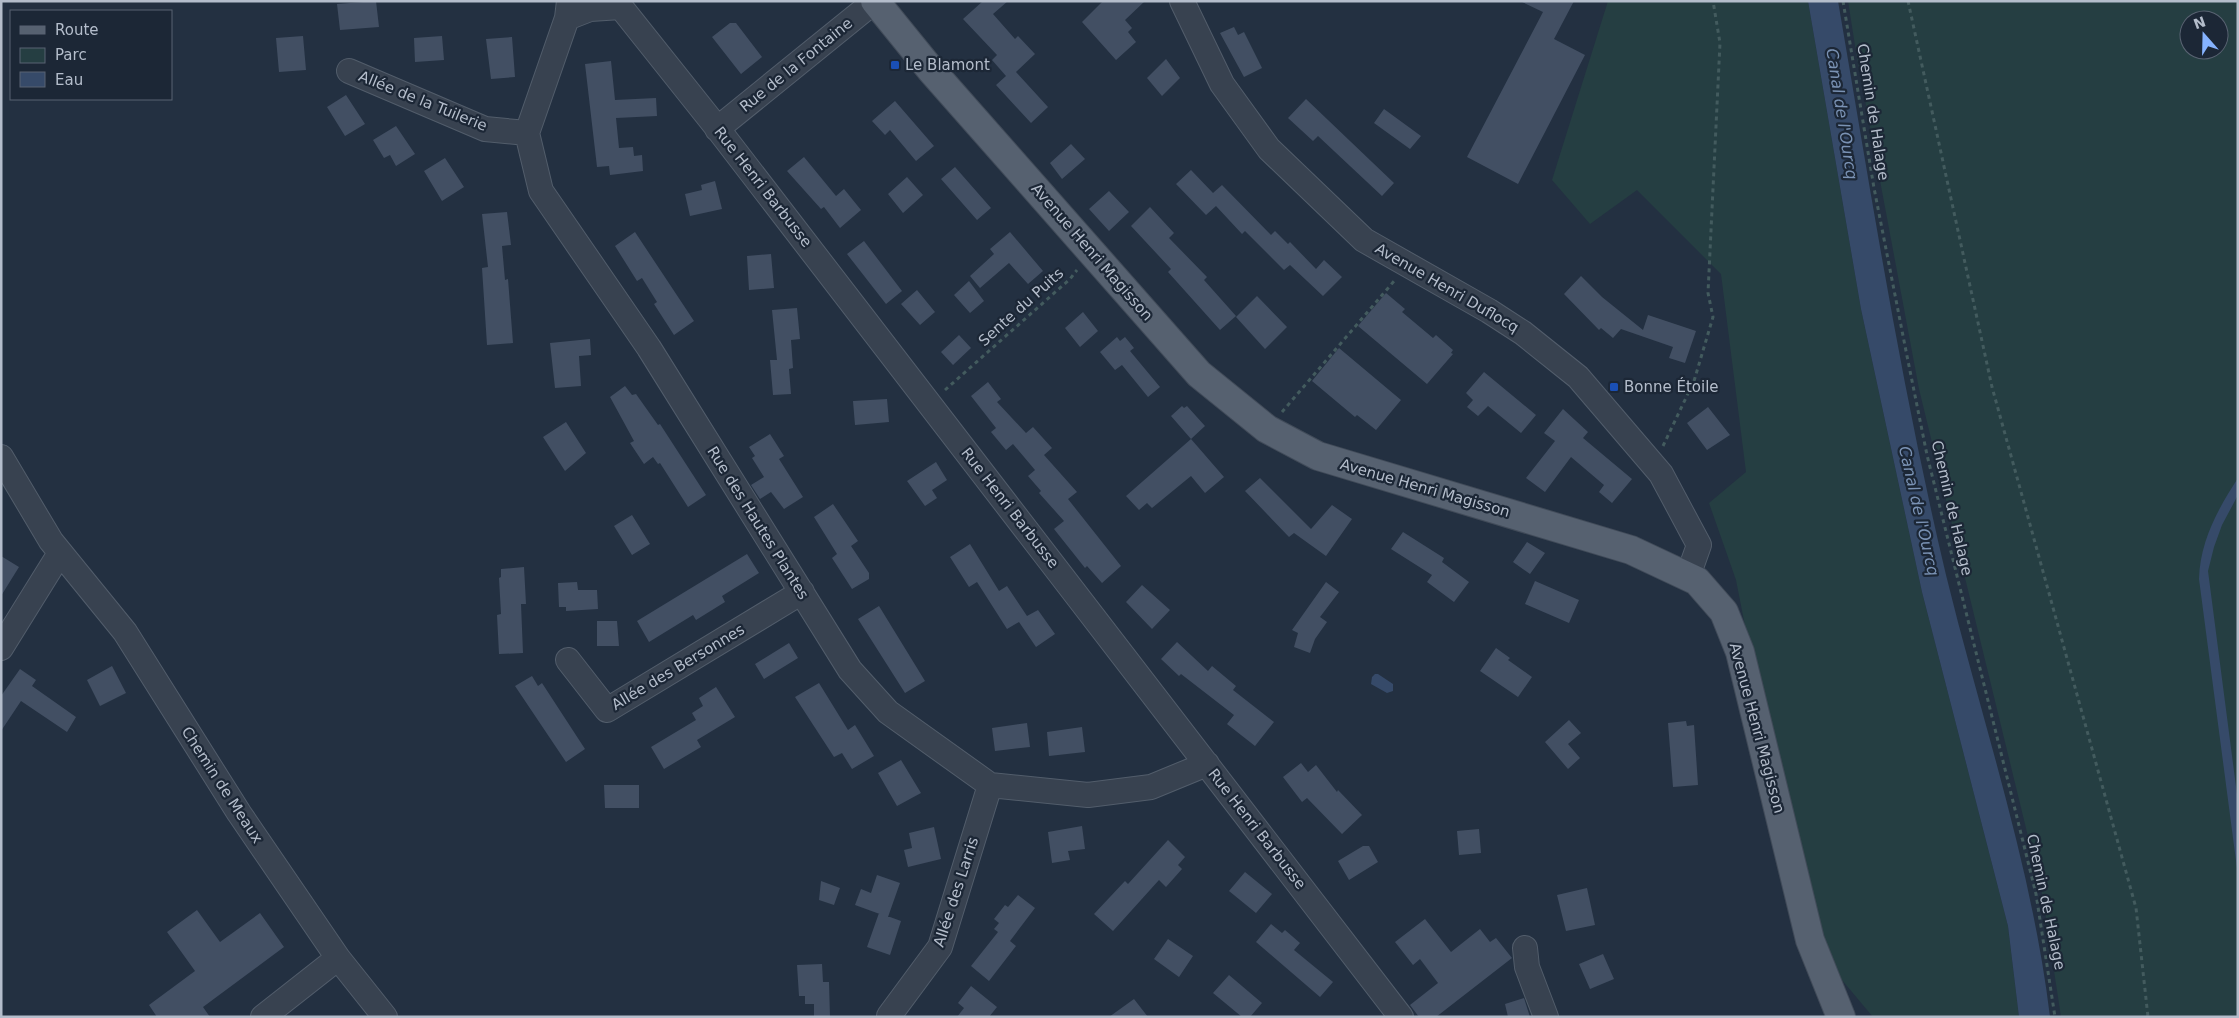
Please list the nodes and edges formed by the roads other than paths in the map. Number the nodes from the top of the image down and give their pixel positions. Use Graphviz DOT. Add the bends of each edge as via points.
graph roads {
  1 [pos="875,1"];
  2 [pos="1182,1"];
  3 [pos="618,4"];
  4 [pos="568,10"];
  5 [pos="349,71"];
  6 [pos="718,129"];
  7 [pos="528,133"];
  8 [pos="1,458"];
  9 [pos="60,553"];
  10 [pos="1688,576"];
  11 [pos="802,592"];
  12 [pos="1,648"];
  13 [pos="568,660"];
  14 [pos="1207,764"];
  15 [pos="990,785"];
  16 [pos="1525,948"];
  17 [pos="338,958"];
  18 [pos="889,1016"];
  19 [pos="263,1017"];
  20 [pos="385,1017"];
  21 [pos="1401,1017"];
  22 [pos="1546,1017"];
  23 [pos="1841,1017"];
  1 -- 6 [label="street, Rue de la Fontaine"];
  1 -- 10 [label="main road, Avenue Henri Magisson" via="937,77 1199,374 1267,429 1318,456 1631,550"];
  2 -- 10 [label="street, Avenue Henri Duflocq" via="1222,84 1269,149 1364,240 1489,310 1524,333 1578,377 1661,474 1698,545"];
  3 -- 4 [label="street"];
  3 -- 6 [label="street, Rue Henri Barbusse"];
  4 -- 7 [label="street"];
  5 -- 7 [label="street, Allée de la Tuilerie" via="485,129"];
  6 -- 14 [label="street, Rue Henri Barbusse"];
  7 -- 11 [label="street, Rue des Hautes Plantes" via="541,191 648,348"];
  8 -- 9 [label="street, Chemin de Meaux"];
  9 -- 12 [label="street"];
  9 -- 17 [label="street, Chemin de Meaux" via="125,632 239,813"];
  10 -- 23 [label="main road, Avenue Henri Magisson" via="1697,580 1724,612 1740,652 1810,940"];
  11 -- 13 [label="street, Allée des Bersonnes" via="608,710"];
  11 -- 15 [label="street, Rue des Hautes Plantes" via="850,670 888,712"];
  14 -- 15 [label="street, Rue des Hautes Plantes" via="1150,786 1088,795"];
  14 -- 21 [label="street, Rue Henri Barbusse"];
  15 -- 18 [label="street, Allée des Larris" via="940,947"];
  16 -- 22 [label="street" via="1527,967"];
  17 -- 19 [label="street"];
  17 -- 20 [label="street, Chemin de Meaux"];
}
